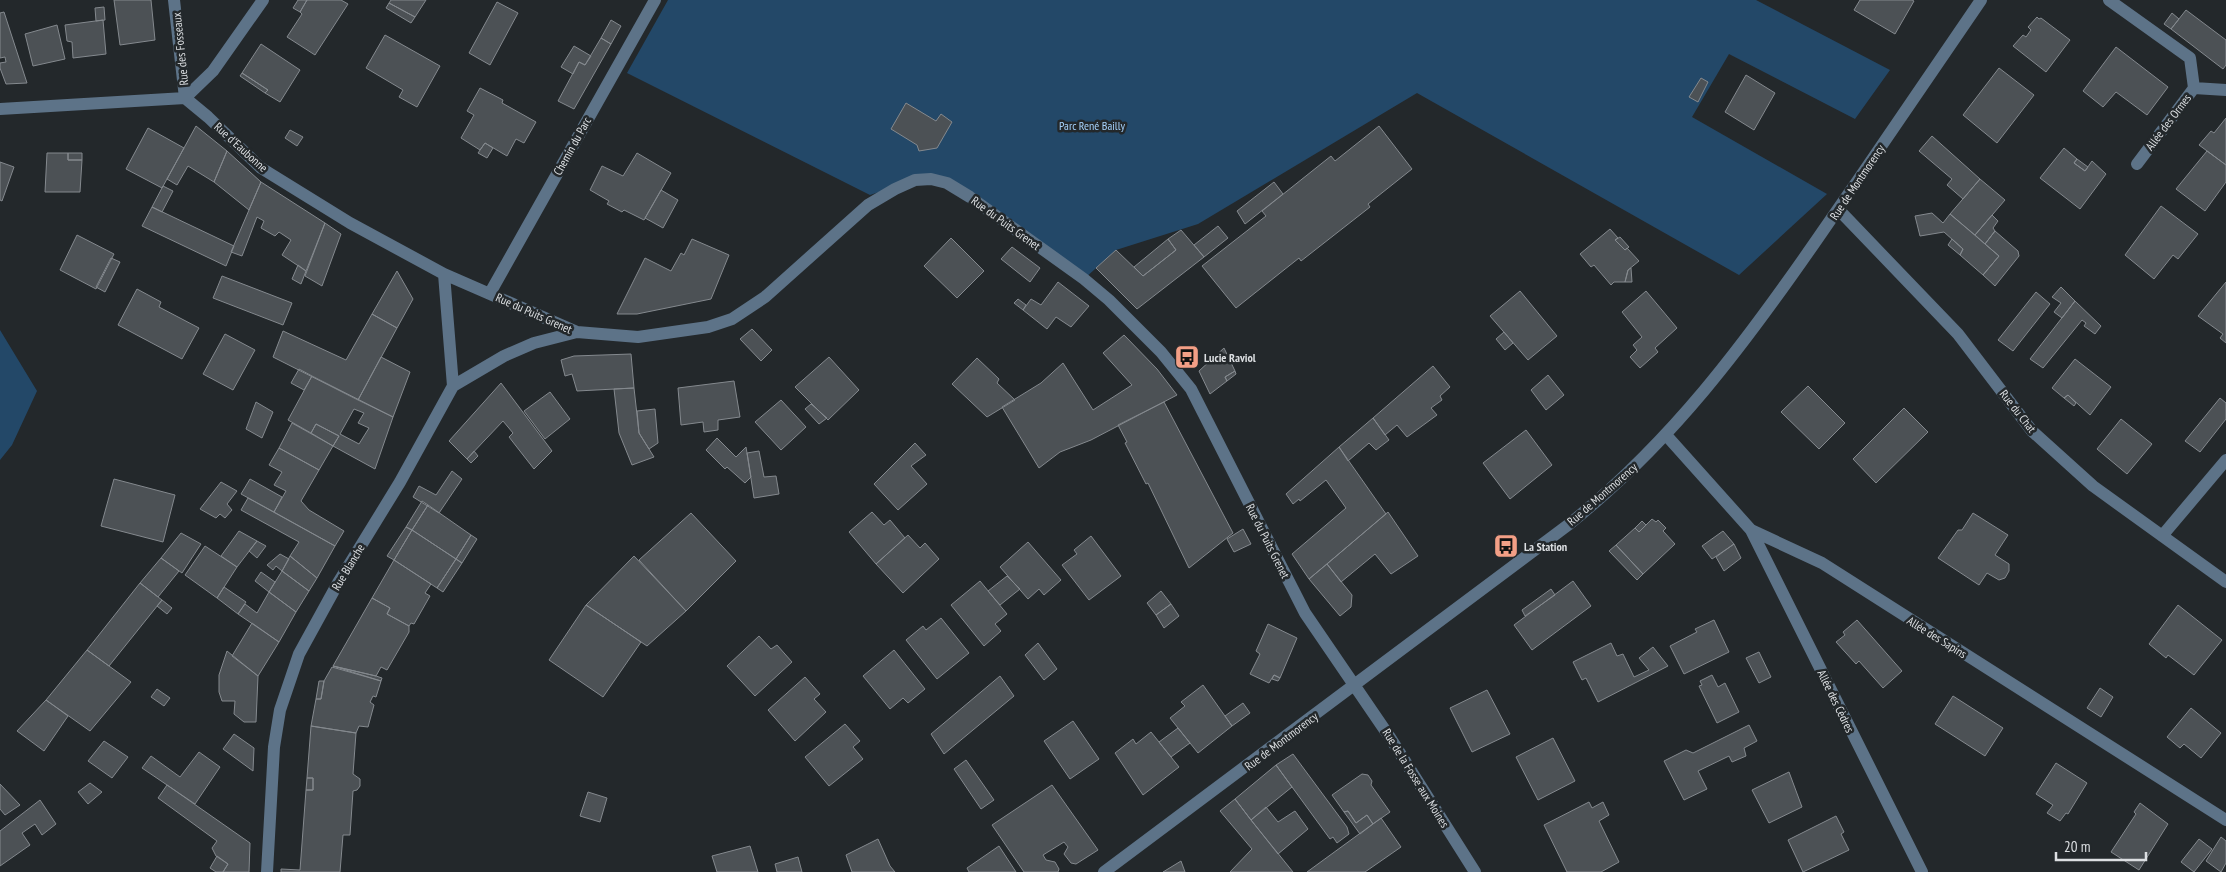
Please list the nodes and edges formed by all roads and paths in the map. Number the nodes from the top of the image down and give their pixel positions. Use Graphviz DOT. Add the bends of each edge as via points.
graph roads {
  1 [pos="174,0"];
  2 [pos="263,0"];
  3 [pos="654,0"];
  4 [pos="1981,0"];
  5 [pos="2109,0"];
  6 [pos="2194,88"];
  7 [pos="2226,90"];
  8 [pos="185,98"];
  9 [pos="0,109"];
  10 [pos="2137,164"];
  11 [pos="1838,209"];
  12 [pos="444,274"];
  13 [pos="490,293"];
  14 [pos="577,332"];
  15 [pos="453,386"];
  16 [pos="1666,435"];
  17 [pos="2226,460"];
  18 [pos="1751,530"];
  19 [pos="2162,536"];
  20 [pos="2226,582"];
  21 [pos="1354,687"];
  22 [pos="2226,820"];
  23 [pos="267,872"];
  24 [pos="1104,872"];
  25 [pos="1475,872"];
  26 [pos="1922,872"];
  1 -- 8 [label="street, Rue des Fosseaux"];
  2 -- 8 [label="street" via="213,71"];
  3 -- 13 [label="street, Chemin du Parc"];
  4 -- 11 [label="street, Rue de Montmorency"];
  5 -- 6 [label="street, Allée des Ormes" via="2190,58"];
  6 -- 7 [label="street"];
  6 -- 10 [label="street, Allée des Ormes"];
  8 -- 9 [label="street"];
  8 -- 12 [label="street, Rue d'Eaubonne" via="262,168 350,223"];
  11 -- 16 [label="street, Rue de Montmorency" via="1713,382"];
  11 -- 19 [label="street, Rue du Chat" via="1958,334 2032,431 2093,486"];
  12 -- 13 [label="street, Rue d'Eaubonne"];
  12 -- 15 [label="street"];
  13 -- 14 [label="street, Rue du Puits Grenet"];
  14 -- 15 [label="street" via="534,343 504,356"];
  14 -- 21 [label="street, Rue du Puits Grenet" via="638,337 708,327 732,319 765,297 868,205 915,180 931,178 947,182 1084,279 1161,352 1179,374 1191,389 1305,614"];
  15 -- 23 [label="street, Rue Blanche" via="299,654 280,710 274,747"];
  16 -- 18 [label="street, Allée des Sapins"];
  16 -- 21 [label="street, Rue de Montmorency" via="1597,501"];
  17 -- 19 [label="street"];
  18 -- 22 [label="street, Allée des Sapins" via="1822,563"];
  18 -- 26 [label="street, Allée des Cèdres"];
  19 -- 20 [label="street, Rue du Chat"];
  21 -- 24 [label="street, Rue de Montmorency"];
  21 -- 25 [label="street, Rue de la Fosse aux Moines" via="1391,739"];
}
